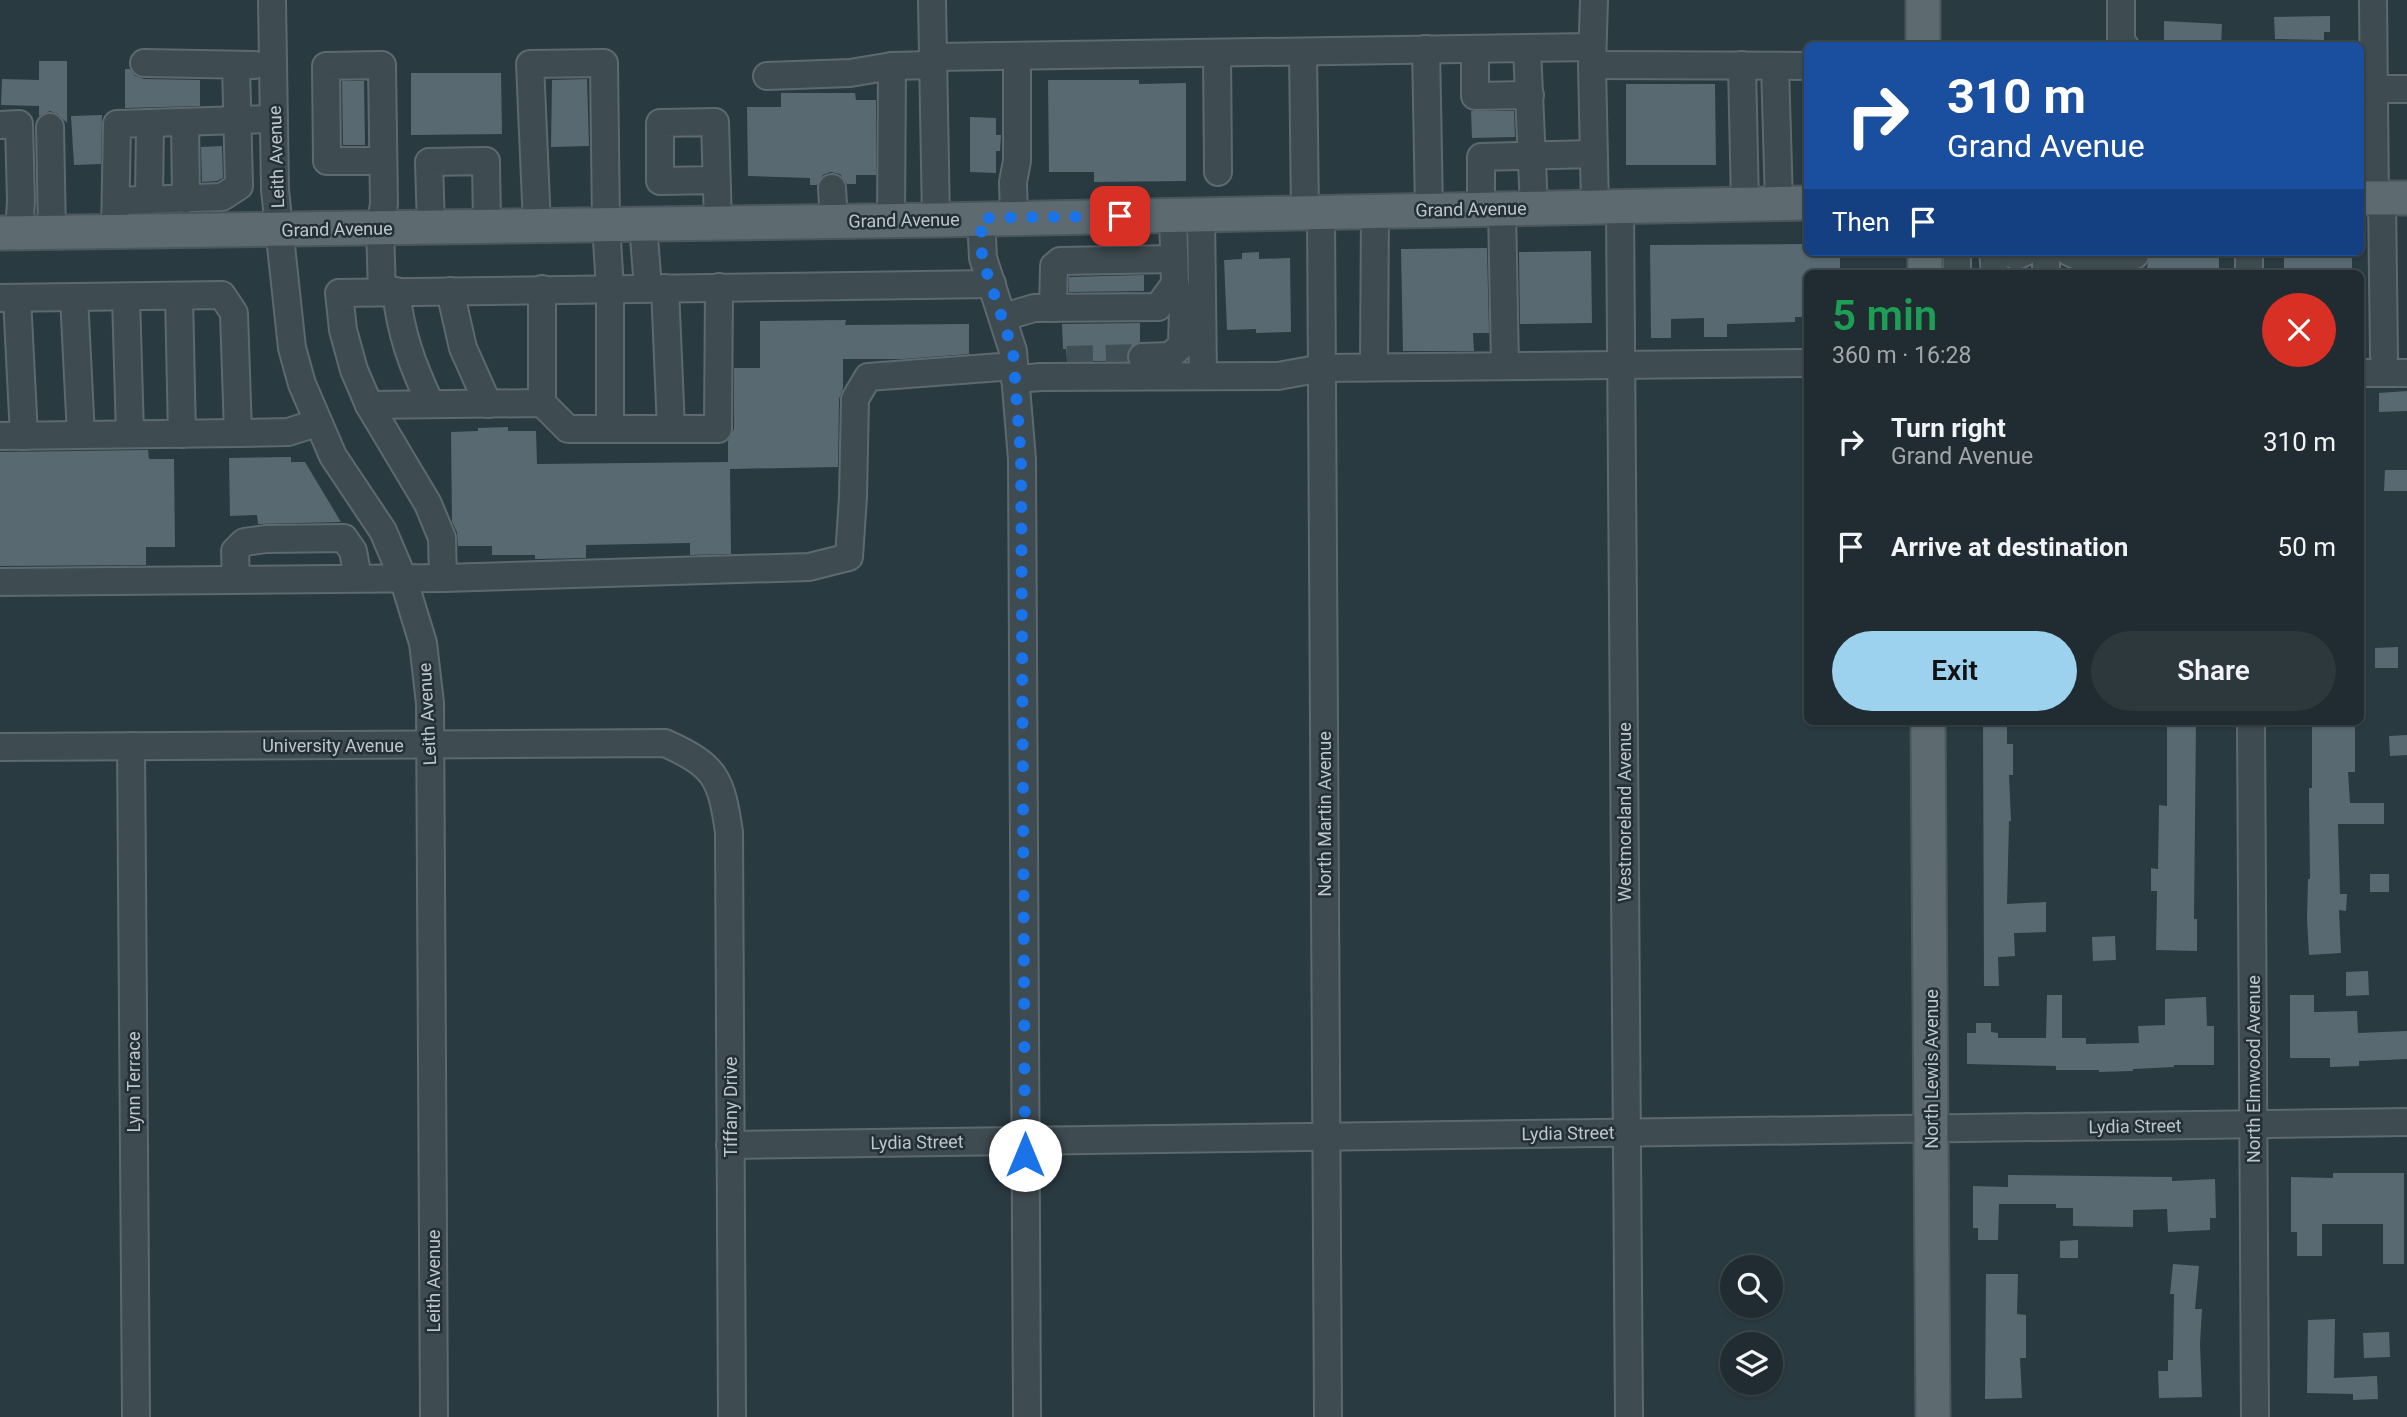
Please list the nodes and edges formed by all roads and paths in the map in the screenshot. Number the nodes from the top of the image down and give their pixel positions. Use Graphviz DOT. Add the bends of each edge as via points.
graph roads {
  1 [pos="272,0"];
  2 [pos="932,0"];
  3 [pos="1594,0"];
  4 [pos="1923,0"];
  5 [pos="2121,0"];
  6 [pos="2373,0"];
  7 [pos="1923,42"];
  8 [pos="2121,42"];
  9 [pos="1475,48"];
  10 [pos="1527,48"];
  11 [pos="1426,49"];
  12 [pos="1303,51"];
  13 [pos="1217,53"];
  14 [pos="1017,56"];
  15 [pos="1592,56"];
  16 [pos="933,61"];
  17 [pos="144,64"];
  18 [pos="236,65"];
  19 [pos="273,65"];
  20 [pos="1742,65"];
  21 [pos="892,66"];
  22 [pos="1775,66"];
  23 [pos="1804,66"];
  24 [pos="767,75"];
  25 [pos="2370,84"];
  26 [pos="2407,89"];
  27 [pos="1530,95"];
  28 [pos="273,119"];
  29 [pos="229,121"];
  30 [pos="186,122"];
  31 [pos="150,123"];
  32 [pos="0,124"];
  33 [pos="50,127"];
  34 [pos="1593,154"];
  35 [pos="1533,156"];
  36 [pos="383,161"];
  37 [pos="1218,172"];
  38 [pos="716,180"];
  39 [pos="832,188"];
  40 [pos="2381,198"];
  41 [pos="186,199"];
  42 [pos="149,200"];
  43 [pos="1793,203"];
  44 [pos="1745,204"];
  45 [pos="1607,206"];
  46 [pos="1506,208"];
  47 [pos="1429,209"];
  48 [pos="1375,211"];
  49 [pos="1313,212"];
  50 [pos="1187,214"];
  51 [pos="115,216"];
  52 [pos="981,218"];
  53 [pos="1014,218"];
  54 [pos="891,220"];
  55 [pos="936,220"];
  56 [pos="834,221"];
  57 [pos="718,223"];
  58 [pos="606,224"];
  59 [pos="643,224"];
  60 [pos="537,225"];
  61 [pos="487,226"];
  62 [pos="430,227"];
  63 [pos="380,228"];
  64 [pos="279,230"];
  65 [pos="9,233"];
  66 [pos="52,233"];
  67 [pos="1174,272"];
  68 [pos="992,284"];
  69 [pos="719,287"];
  70 [pos="656,288"];
  71 [pos="541,289"];
  72 [pos="611,289"];
  73 [pos="389,291"];
  74 [pos="450,291"];
  75 [pos="179,296"];
  76 [pos="74,297"];
  77 [pos="127,297"];
  78 [pos="9,298"];
  79 [pos="1053,308"];
  80 [pos="1003,317"];
  81 [pos="2384,356"];
  82 [pos="1142,357"];
  83 [pos="1067,359"];
  84 [pos="1804,363"];
  85 [pos="1621,365"];
  86 [pos="1504,366"];
  87 [pos="1374,367"];
  88 [pos="1015,368"];
  89 [pos="1322,368"];
  90 [pos="2364,373"];
  91 [pos="2407,373"];
  92 [pos="1203,376"];
  93 [pos="430,403"];
  94 [pos="542,403"];
  95 [pos="488,404"];
  96 [pos="369,405"];
  97 [pos="317,423"];
  98 [pos="610,429"];
  99 [pos="671,429"];
  100 [pos="238,433"];
  101 [pos="130,434"];
  102 [pos="182,434"];
  103 [pos="81,435"];
  104 [pos="12,436"];
  105 [pos="358,578"];
  106 [pos="403,578"];
  107 [pos="443,578"];
  108 [pos="236,580"];
  109 [pos="0,582"];
  110 [pos="1928,725"];
  111 [pos="2251,725"];
  112 [pos="430,745"];
  113 [pos="131,746"];
  114 [pos="0,747"];
  115 [pos="724,798"];
  116 [pos="2407,1122"];
  117 [pos="2253,1124"];
  118 [pos="1931,1128"];
  119 [pos="1627,1132"];
  120 [pos="1326,1137"];
  121 [pos="1025,1141"];
  122 [pos="730,1145"];
  123 [pos="135,1417"];
  124 [pos="434,1417"];
  125 [pos="732,1417"];
  126 [pos="1027,1417"];
  127 [pos="1328,1417"];
  128 [pos="1629,1417"];
  129 [pos="1933,1417"];
  130 [pos="2255,1417"];
  1 -- 19 [label="street, Leith Avenue"];
  2 -- 16 [label="street"];
  3 -- 15 [label="street, Westmoreland Avenue"];
  4 -- 7 [label="main road"];
  5 -- 8 [label="street"];
  6 -- 25 [label="street"];
  9 -- 10 [label="street"];
  9 -- 11 [label="street"];
  9 -- 27 [label="street" via="1475,96"];
  10 -- 15 [label="street"];
  10 -- 27 [label="street"];
  11 -- 12 [label="street"];
  11 -- 47 [label="street"];
  12 -- 13 [label="street"];
  12 -- 49 [label="street, North Martin Avenue" via="1303,145"];
  13 -- 14 [label="street"];
  13 -- 37 [label="street"];
  14 -- 16 [label="street"];
  14 -- 53 [label="street"];
  15 -- 20 [label="street"];
  15 -- 34 [label="street, Westmoreland Avenue"];
  16 -- 21 [label="street"];
  16 -- 55 [label="street"];
  17 -- 18 [label="street"];
  18 -- 19 [label="street"];
  18 -- 29 [label="street"];
  19 -- 28 [label="street, Leith Avenue"];
  20 -- 22 [label="street"];
  20 -- 44 [label="street"];
  21 -- 24 [label="street" via="850,73"];
  21 -- 54 [label="street"];
  22 -- 23 [label="street"];
  22 -- 43 [label="street"];
  25 -- 26 [label="street"];
  25 -- 40 [label="street"];
  27 -- 35 [label="street"];
  28 -- 29 [label="street"];
  28 -- 64 [label="street, Leith Avenue"];
  29 -- 30 [label="street"];
  29 -- 41 [label="street" via="239,186 222,197"];
  30 -- 31 [label="street"];
  30 -- 41 [label="street"];
  31 -- 42 [label="street"];
  31 -- 51 [label="street" via="117,124"];
  32 -- 65 [label="street" via="19,124 21,201"];
  33 -- 66 [label="street"];
  34 -- 35 [label="street"];
  34 -- 45 [label="street, Westmoreland Avenue"];
  35 -- 46 [label="street"];
  35 -- 46 [label="street" via="1481,157"];
  36 -- 63 [label="street"];
  38 -- 57 [label="street"];
  39 -- 56 [label="street"];
  40 -- 81 [label="street"];
  41 -- 42 [label="street"];
  42 -- 51 [label="street"];
  43 -- 44 [label="main road, Grand Avenue"];
  44 -- 45 [label="main road, Grand Avenue"];
  45 -- 46 [label="main road, Grand Avenue"];
  45 -- 85 [label="street, Westmoreland Avenue"];
  46 -- 47 [label="main road, Grand Avenue"];
  46 -- 86 [label="street"];
  47 -- 48 [label="main road, Grand Avenue"];
  48 -- 49 [label="main road, Grand Avenue"];
  48 -- 87 [label="street"];
  49 -- 50 [label="main road, Grand Avenue"];
  49 -- 89 [label="street, North Martin Avenue"];
  50 -- 53 [label="main road, Grand Avenue"];
  50 -- 67 [label="street"];
  50 -- 92 [label="street"];
  51 -- 64 [label="main road, Grand Avenue"];
  51 -- 66 [label="main road, Grand Avenue"];
  52 -- 53 [label="main road, Grand Avenue"];
  52 -- 55 [label="main road, Grand Avenue"];
  52 -- 68 [label="street" via="982,258"];
  54 -- 55 [label="main road, Grand Avenue"];
  54 -- 56 [label="main road, Grand Avenue"];
  56 -- 57 [label="main road, Grand Avenue"];
  57 -- 59 [label="main road, Grand Avenue"];
  58 -- 59 [label="main road, Grand Avenue"];
  58 -- 60 [label="main road, Grand Avenue"];
  58 -- 60 [label="street" via="604,63 530,64"];
  58 -- 72 [label="street"];
  59 -- 70 [label="street"];
  60 -- 61 [label="main road, Grand Avenue"];
  61 -- 62 [label="main road, Grand Avenue"];
  61 -- 62 [label="street" via="486,161 429,162"];
  62 -- 63 [label="main road, Grand Avenue"];
  63 -- 64 [label="main road, Grand Avenue"];
  63 -- 73 [label="street"];
  64 -- 97 [label="street, Leith Avenue" via="292,348"];
  65 -- 66 [label="main road, Grand Avenue"];
  67 -- 79 [label="street" via="1158,307"];
  67 -- 79 [label="street" via="1060,261 1054,265"];
  67 -- 82 [label="street" via="1183,308 1182,345 1170,356"];
  68 -- 69 [label="street"];
  68 -- 80 [label="street"];
  69 -- 70 [label="street"];
  69 -- 99 [label="street" via="718,429"];
  70 -- 72 [label="street"];
  70 -- 99 [label="street"];
  71 -- 72 [label="street"];
  71 -- 74 [label="street"];
  71 -- 94 [label="street"];
  72 -- 98 [label="street"];
  73 -- 74 [label="street"];
  73 -- 93 [label="street" via="410,360"];
  73 -- 96 [label="street" via="339,293 343,330"];
  74 -- 95 [label="street" via="463,348"];
  75 -- 77 [label="street"];
  75 -- 100 [label="street" via="222,295 234,313"];
  75 -- 102 [label="street"];
  76 -- 77 [label="street"];
  76 -- 78 [label="street"];
  76 -- 103 [label="street"];
  77 -- 101 [label="street"];
  78 -- 104 [label="street"];
  79 -- 80 [label="street"];
  80 -- 88 [label="street"];
  83 -- 88 [label="street"];
  84 -- 85 [label="street"];
  85 -- 86 [label="street"];
  85 -- 119 [label="street, Westmoreland Avenue"];
  86 -- 87 [label="street"];
  87 -- 89 [label="street"];
  88 -- 92 [label="street" via="1041,377"];
  88 -- 107 [label="street" via="868,377 855,399 849,556 808,566"];
  88 -- 121 [label="street" via="1021,459"];
  89 -- 92 [label="street" via="1278,376"];
  89 -- 120 [label="street, North Martin Avenue"];
  90 -- 91 [label="street"];
  93 -- 95 [label="street"];
  93 -- 96 [label="street"];
  94 -- 95 [label="street"];
  94 -- 98 [label="street" via="568,429"];
  96 -- 107 [label="street" via="428,504 442,538"];
  97 -- 100 [label="street" via="288,432"];
  97 -- 106 [label="street, Leith Avenue" via="333,456 383,531"];
  98 -- 99 [label="street"];
  100 -- 102 [label="street"];
  101 -- 102 [label="street"];
  101 -- 103 [label="street"];
  103 -- 104 [label="street"];
  105 -- 106 [label="street"];
  105 -- 108 [label="street"];
  105 -- 108 [label="street" via="353,551 344,538 279,539 244,542 235,551"];
  106 -- 107 [label="street"];
  106 -- 112 [label="street, Leith Avenue" via="422,643"];
  108 -- 109 [label="street"];
  110 -- 118 [label="main road, North Lewis Avenue"];
  111 -- 117 [label="street, North Elmwood Avenue"];
  112 -- 113 [label="street, University Avenue"];
  112 -- 115 [label="street, University Avenue" via="665,743 690,754 715,774"];
  112 -- 124 [label="street, Leith Avenue"];
  113 -- 114 [label="street, University Avenue"];
  113 -- 123 [label="street, Lynn Terrace"];
  115 -- 122 [label="street, Tiffany Drive" via="729,832"];
  116 -- 117 [label="street, Lydia Street"];
  117 -- 118 [label="street, Lydia Street"];
  117 -- 130 [label="street, North Elmwood Avenue"];
  118 -- 119 [label="street, Lydia Street"];
  118 -- 129 [label="main road, North Lewis Avenue"];
  119 -- 120 [label="street, Lydia Street"];
  119 -- 128 [label="street, Westmoreland Avenue"];
  120 -- 121 [label="street, Lydia Street"];
  120 -- 127 [label="street, North Martin Avenue"];
  121 -- 122 [label="street, Lydia Street"];
  121 -- 126 [label="street"];
  122 -- 125 [label="street, Tiffany Drive"];
}
